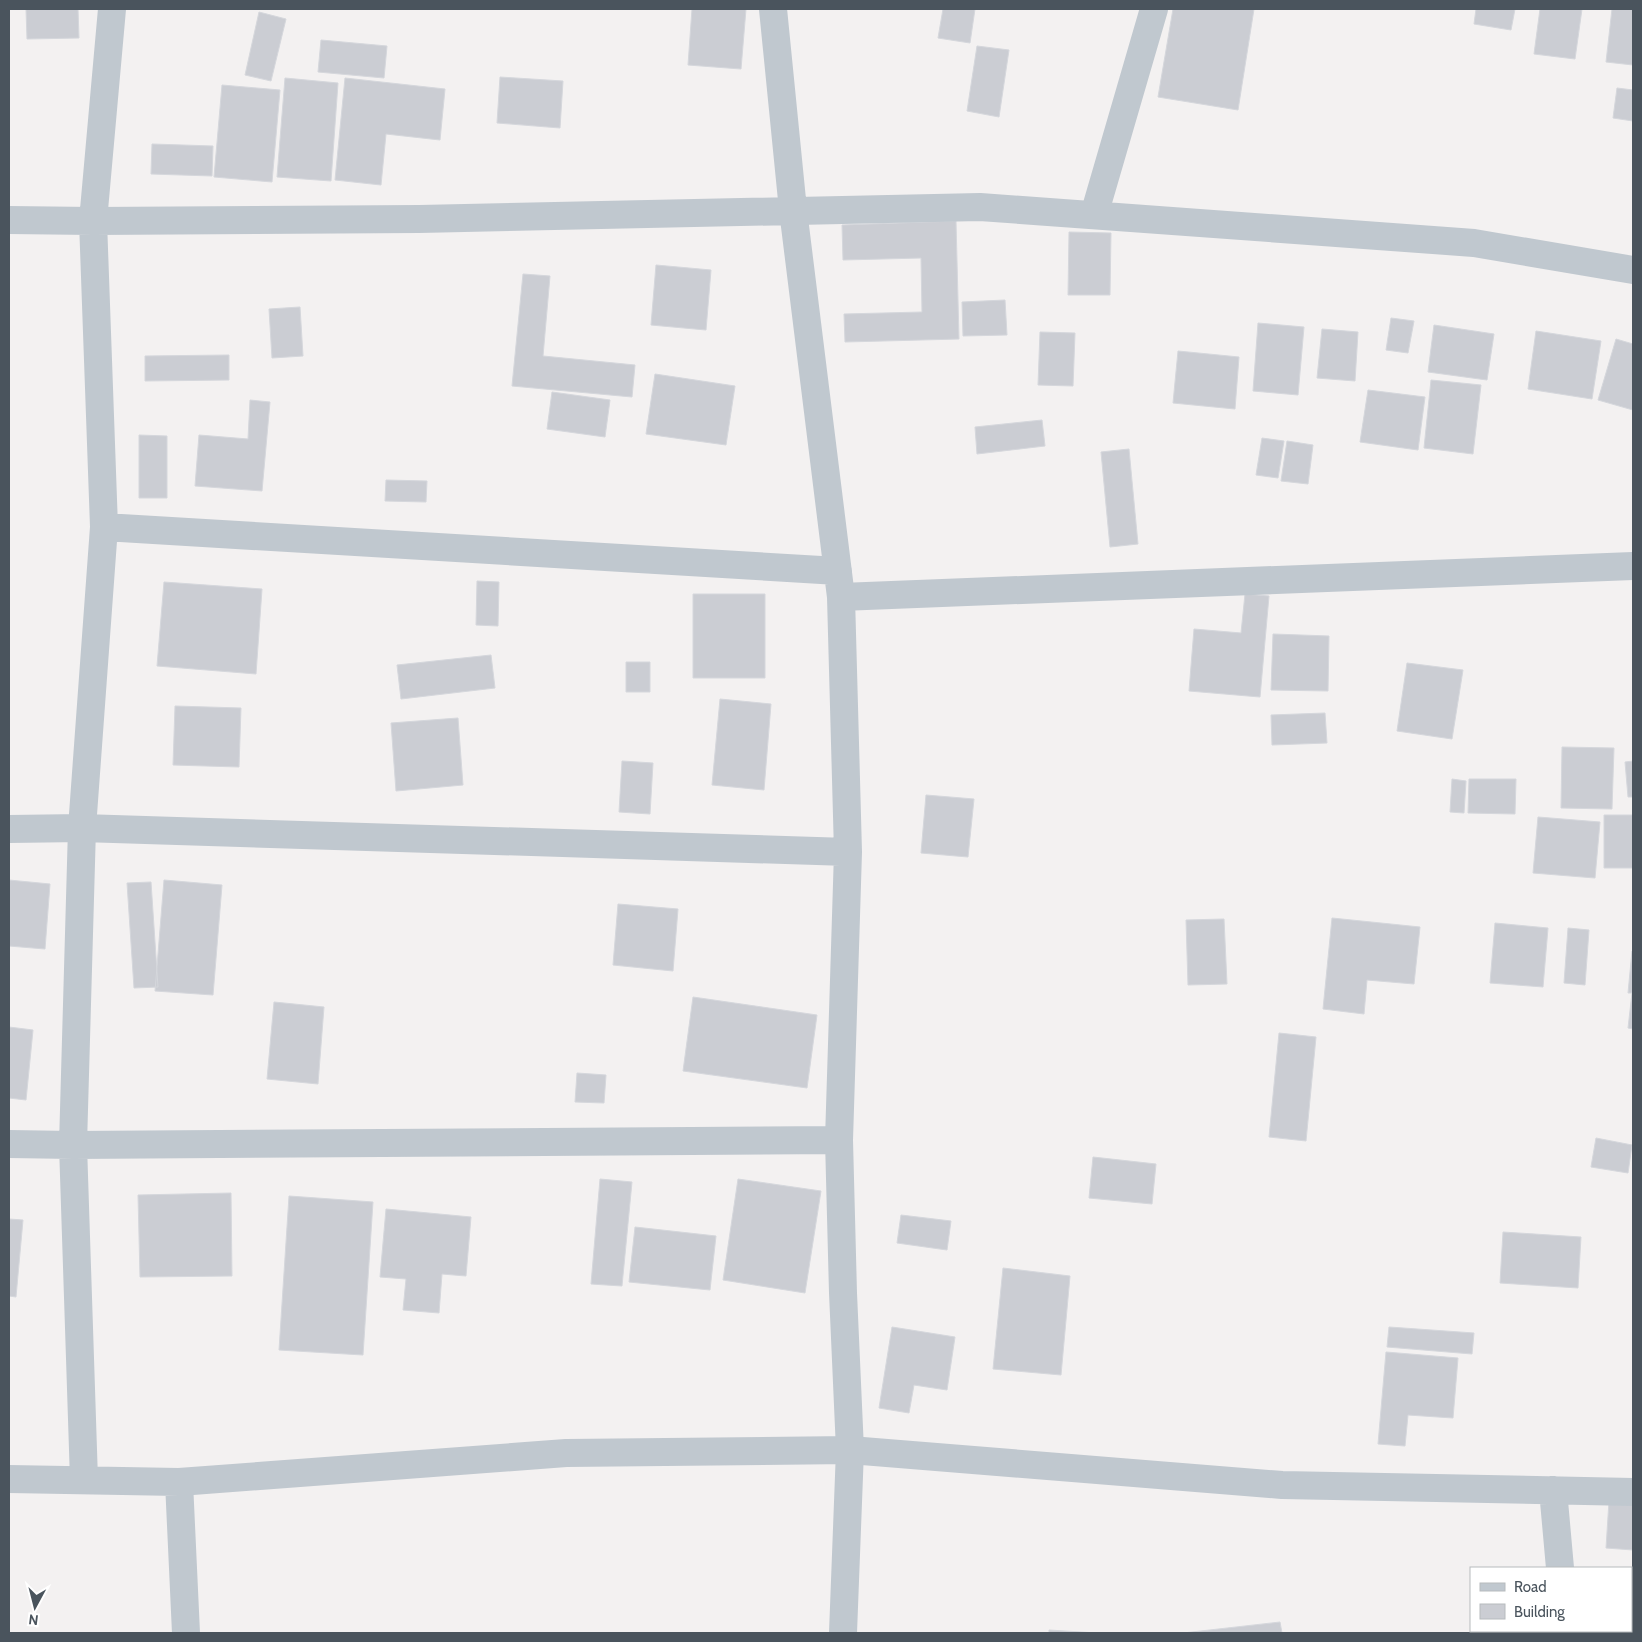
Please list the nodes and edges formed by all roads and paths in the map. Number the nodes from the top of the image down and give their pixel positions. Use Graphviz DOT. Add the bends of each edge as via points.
graph roads {
  1 [pos="112,9"];
  2 [pos="773,9"];
  3 [pos="1154,9"];
  4 [pos="793,210"];
  5 [pos="1094,215"];
  6 [pos="9,220"];
  7 [pos="93,221"];
  8 [pos="1633,270"];
  9 [pos="104,527"];
  10 [pos="1633,566"];
  11 [pos="840,584"];
  12 [pos="82,828"];
  13 [pos="9,829"];
  14 [pos="848,852"];
  15 [pos="839,1140"];
  16 [pos="9,1144"];
  17 [pos="73,1145"];
  18 [pos="850,1450"];
  19 [pos="9,1479"];
  20 [pos="84,1480"];
  21 [pos="179,1482"];
  22 [pos="1553,1490"];
  23 [pos="1633,1492"];
  24 [pos="1560,1567"];
  25 [pos="186,1633"];
  26 [pos="843,1633"];
  1 -- 7 [label="street"];
  2 -- 4 [label="street"];
  3 -- 5 [label="street"];
  4 -- 5 [label="street" via="980,207"];
  4 -- 7 [label="street" via="418,219"];
  4 -- 11 [label="street"];
  5 -- 8 [label="street" via="1474,243"];
  6 -- 7 [label="street"];
  7 -- 9 [label="street"];
  9 -- 11 [label="street"];
  9 -- 12 [label="street"];
  10 -- 11 [label="street"];
  11 -- 14 [label="street"];
  12 -- 13 [label="street"];
  12 -- 14 [label="street"];
  12 -- 17 [label="street"];
  14 -- 15 [label="street"];
  15 -- 17 [label="street"];
  15 -- 18 [label="street"];
  16 -- 17 [label="street"];
  17 -- 20 [label="street"];
  18 -- 21 [label="street" via="566,1453"];
  18 -- 22 [label="street" via="1282,1485"];
  18 -- 26 [label="street"];
  19 -- 20 [label="street"];
  20 -- 21 [label="street"];
  21 -- 25 [label="street"];
  22 -- 23 [label="street"];
  22 -- 24 [label="street"];
}
